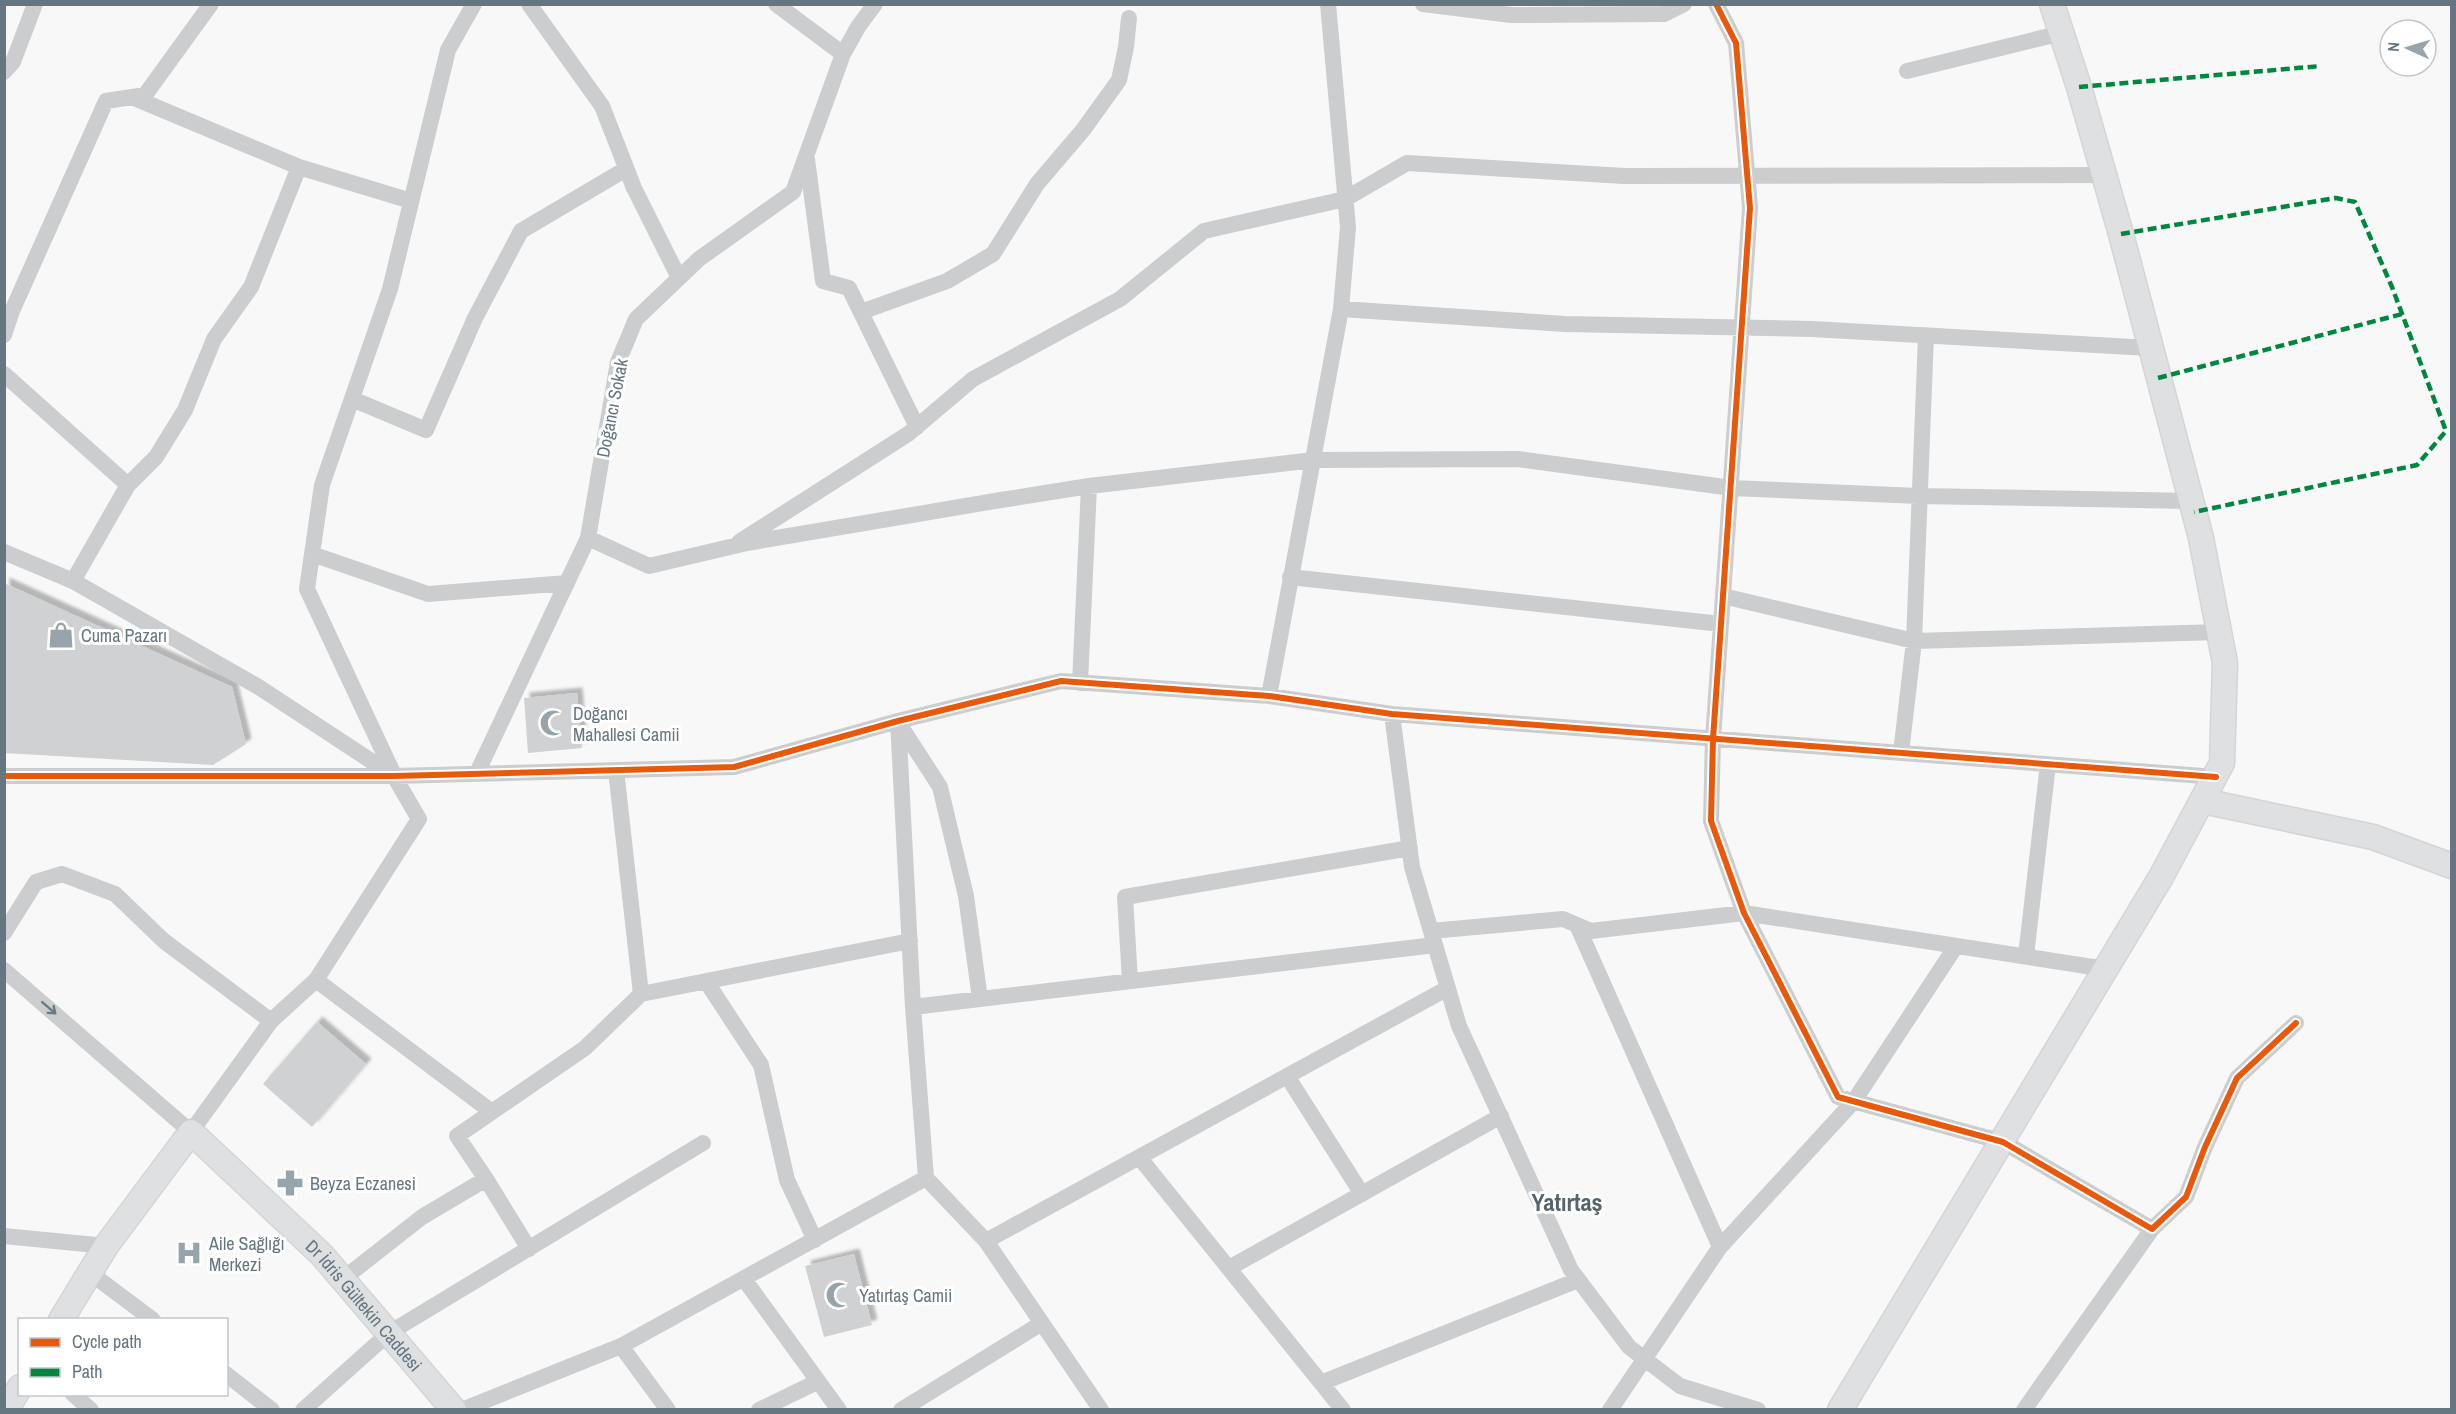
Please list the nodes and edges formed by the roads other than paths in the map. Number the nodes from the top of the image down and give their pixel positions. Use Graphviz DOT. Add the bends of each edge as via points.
graph roads {
  1 [pos="35,4"];
  2 [pos="211,4"];
  3 [pos="474,4"];
  4 [pos="529,4"];
  5 [pos="776,4"];
  6 [pos="875,4"];
  7 [pos="1328,4"];
  8 [pos="1423,4"];
  9 [pos="1684,4"];
  10 [pos="1716,4"];
  11 [pos="2052,4"];
  12 [pos="1128,18"];
  13 [pos="2061,33"];
  14 [pos="843,54"];
  15 [pos="1907,71"];
  16 [pos="4,72"];
  17 [pos="132,97"];
  18 [pos="807,155"];
  19 [pos="299,167"];
  20 [pos="627,169"];
  21 [pos="2104,175"];
  22 [pos="1748,176"];
  23 [pos="1346,199"];
  24 [pos="411,201"];
  25 [pos="679,278"];
  26 [pos="1341,309"];
  27 [pos="861,312"];
  28 [pos="1742,328"];
  29 [pos="4,335"];
  30 [pos="1926,336"];
  31 [pos="2150,348"];
  32 [pos="4,374"];
  33 [pos="352,399"];
  34 [pos="917,427"];
  35 [pos="1314,460"];
  36 [pos="128,486"];
  37 [pos="1089,486"];
  38 [pos="1731,488"];
  39 [pos="1919,496"];
  40 [pos="2191,501"];
  41 [pos="588,538"];
  42 [pos="730,547"];
  43 [pos="4,552"];
  44 [pos="312,554"];
  45 [pos="1290,577"];
  46 [pos="73,581"];
  47 [pos="567,583"];
  48 [pos="1723,596"];
  49 [pos="1721,624"];
  50 [pos="2219,632"];
  51 [pos="1914,641"];
  52 [pos="1080,683"];
  53 [pos="1269,696"];
  54 [pos="1392,714"];
  55 [pos="898,721"];
  56 [pos="1713,739"];
  57 [pos="1901,753"];
  58 [pos="2048,764"];
  59 [pos="616,770"];
  60 [pos="477,774"];
  61 [pos="4,776"];
  62 [pos="394,776"];
  63 [pos="2216,777"];
  64 [pos="2203,801"];
  65 [pos="1410,848"];
  66 [pos="2451,866"];
  67 [pos="1744,913"];
  68 [pos="1577,925"];
  69 [pos="4,933"];
  70 [pos="1433,938"];
  71 [pos="910,941"];
  72 [pos="1956,946"];
  73 [pos="2026,956"];
  74 [pos="2106,969"];
  75 [pos="4,970"];
  76 [pos="316,981"];
  77 [pos="706,981"];
  78 [pos="1130,981"];
  79 [pos="1448,988"];
  80 [pos="641,994"];
  81 [pos="980,999"];
  82 [pos="913,1007"];
  83 [pos="271,1021"];
  84 [pos="2296,1023"];
  85 [pos="1287,1076"];
  86 [pos="1854,1101"];
  87 [pos="492,1112"];
  88 [pos="1501,1116"];
  89 [pos="191,1132"];
  90 [pos="2003,1142"];
  91 [pos="703,1143"];
  92 [pos="1139,1157"];
  93 [pos="926,1178"];
  94 [pos="486,1179"];
  95 [pos="1362,1194"];
  96 [pos="2152,1228"];
  97 [pos="4,1236"];
  98 [pos="815,1240"];
  99 [pos="986,1241"];
  100 [pos="106,1246"];
  101 [pos="1720,1246"];
  102 [pos="529,1249"];
  103 [pos="1229,1268"];
  104 [pos="90,1272"];
  105 [pos="343,1279"];
  106 [pos="744,1279"];
  107 [pos="1578,1280"];
  108 [pos="62,1318"];
  109 [pos="150,1318"];
  110 [pos="1042,1323"];
  111 [pos="389,1333"];
  112 [pos="621,1346"];
  113 [pos="1644,1359"];
  114 [pos="228,1376"];
  115 [pos="817,1382"];
  116 [pos="1321,1383"];
  117 [pos="18,1390"];
  118 [pos="75,1396"];
  119 [pos="6,1410"];
  120 [pos="91,1410"];
  121 [pos="272,1410"];
  122 [pos="303,1410"];
  123 [pos="454,1410"];
  124 [pos="462,1410"];
  125 [pos="668,1410"];
  126 [pos="759,1410"];
  127 [pos="839,1410"];
  128 [pos="901,1410"];
  129 [pos="1101,1410"];
  130 [pos="1343,1410"];
  131 [pos="1610,1410"];
  132 [pos="1758,1410"];
  133 [pos="1840,1410"];
  134 [pos="2024,1410"];
  1 -- 16 [label="street" via="13,62"];
  2 -- 17 [label="street" via="145,95"];
  3 -- 24 [label="street" via="448,50"];
  4 -- 20 [label="street" via="602,106"];
  5 -- 14 [label="street"];
  6 -- 14 [label="street, Doğancı Sokak"];
  7 -- 23 [label="street"];
  8 -- 9 [label="street" via="1511,15 1664,14"];
  10 -- 22 [label="street" via="1736,43"];
  11 -- 13 [label="street"];
  12 -- 27 [label="street" via="1119,80 1037,184 993,254 947,280"];
  13 -- 15 [label="street"];
  13 -- 21 [label="street"];
  14 -- 18 [label="street, Doğancı Sokak"];
  17 -- 19 [label="street"];
  17 -- 29 [label="street" via="106,101"];
  18 -- 25 [label="street, Doğancı Sokak" via="793,192 699,259"];
  18 -- 27 [label="street" via="823,281 849,288"];
  19 -- 24 [label="street"];
  19 -- 36 [label="street" via="251,286 214,339 185,410 156,457"];
  20 -- 25 [label="street"];
  20 -- 33 [label="street" via="521,231 475,318 426,430"];
  21 -- 22 [label="street"];
  21 -- 31 [label="street"];
  22 -- 23 [label="street" via="1624,176 1407,163"];
  22 -- 28 [label="street" via="1750,208"];
  23 -- 26 [label="street" via="1348,227"];
  23 -- 34 [label="street" via="1204,231 1120,299 973,379"];
  24 -- 33 [label="street" via="390,289"];
  25 -- 41 [label="street, Doğancı Sokak" via="636,319 618,362"];
  26 -- 28 [label="street" via="1565,324"];
  26 -- 35 [label="street"];
  27 -- 34 [label="street"];
  28 -- 30 [label="street"];
  28 -- 38 [label="street"];
  30 -- 31 [label="street"];
  30 -- 39 [label="street"];
  31 -- 40 [label="street"];
  32 -- 36 [label="street"];
  33 -- 44 [label="street" via="322,485"];
  34 -- 42 [label="street"];
  35 -- 37 [label="street"];
  35 -- 38 [label="street" via="1518,459"];
  35 -- 45 [label="street"];
  36 -- 46 [label="street"];
  37 -- 42 [label="street"];
  37 -- 52 [label="street"];
  38 -- 39 [label="street"];
  38 -- 48 [label="street"];
  39 -- 40 [label="street"];
  39 -- 51 [label="street"];
  40 -- 50 [label="street"];
  41 -- 42 [label="street" via="649,566"];
  41 -- 47 [label="street, Doğancı Sokak"];
  43 -- 46 [label="street"];
  44 -- 47 [label="street" via="428,594"];
  44 -- 62 [label="street" via="307,589"];
  45 -- 49 [label="street"];
  45 -- 53 [label="street"];
  46 -- 62 [label="street" via="257,686"];
  47 -- 60 [label="street, Doğancı Sokak"];
  48 -- 49 [label="street"];
  48 -- 51 [label="street"];
  49 -- 56 [label="street"];
  50 -- 51 [label="street"];
  50 -- 63 [label="street" via="2225,663 2222,763"];
  51 -- 57 [label="street"];
  52 -- 53 [label="street"];
  52 -- 55 [label="street" via="1061,681"];
  53 -- 54 [label="street"];
  54 -- 56 [label="street"];
  54 -- 65 [label="street"];
  55 -- 59 [label="street" via="734,767"];
  55 -- 71 [label="street"];
  55 -- 81 [label="street" via="940,787 966,896"];
  56 -- 57 [label="street"];
  56 -- 67 [label="street" via="1711,821"];
  57 -- 58 [label="street"];
  58 -- 63 [label="street"];
  58 -- 73 [label="street"];
  59 -- 60 [label="street"];
  59 -- 80 [label="street"];
  60 -- 62 [label="street"];
  61 -- 62 [label="street"];
  62 -- 76 [label="street" via="419,819"];
  63 -- 64 [label="street"];
  64 -- 66 [label="street" via="2373,837"];
  64 -- 74 [label="street"];
  65 -- 70 [label="street"];
  65 -- 78 [label="street" via="1125,897"];
  67 -- 68 [label="street" via="1591,931"];
  67 -- 72 [label="street"];
  67 -- 86 [label="street" via="1838,1097"];
  68 -- 70 [label="street" via="1563,920"];
  68 -- 101 [label="street"];
  69 -- 83 [label="street" via="36,882 62,874 115,894 164,941"];
  70 -- 78 [label="street"];
  70 -- 79 [label="street"];
  71 -- 77 [label="street"];
  71 -- 82 [label="street"];
  72 -- 73 [label="street"];
  72 -- 86 [label="street"];
  73 -- 74 [label="street"];
  74 -- 90 [label="street"];
  75 -- 89 [label="street, one-way"];
  76 -- 83 [label="street"];
  76 -- 87 [label="street"];
  77 -- 80 [label="street"];
  77 -- 98 [label="street" via="761,1065 787,1180"];
  78 -- 81 [label="street"];
  79 -- 85 [label="street"];
  79 -- 88 [label="street" via="1459,1026"];
  80 -- 87 [label="street" via="585,1048"];
  81 -- 82 [label="street"];
  82 -- 93 [label="street"];
  83 -- 89 [label="street"];
  84 -- 96 [label="street" via="2237,1078 2186,1197"];
  85 -- 92 [label="street"];
  85 -- 95 [label="street"];
  86 -- 90 [label="street"];
  86 -- 101 [label="street"];
  87 -- 94 [label="street" via="457,1136"];
  88 -- 95 [label="street"];
  88 -- 107 [label="street"];
  89 -- 100 [label="street"];
  89 -- 105 [label="street, Dr İdris Gültekin Caddesi" via="322,1254"];
  90 -- 96 [label="street"];
  90 -- 133 [label="street"];
  91 -- 102 [label="street"];
  92 -- 99 [label="street"];
  92 -- 103 [label="street"];
  93 -- 98 [label="street"];
  93 -- 99 [label="street"];
  94 -- 102 [label="street"];
  94 -- 105 [label="street" via="422,1217"];
  95 -- 103 [label="street"];
  96 -- 134 [label="street"];
  97 -- 100 [label="street"];
  98 -- 106 [label="street"];
  99 -- 110 [label="street"];
  100 -- 104 [label="street"];
  101 -- 113 [label="street"];
  102 -- 111 [label="street"];
  103 -- 116 [label="street"];
  104 -- 108 [label="street"];
  104 -- 109 [label="street"];
  105 -- 111 [label="street, Dr İdris Gültekin Caddesi"];
  106 -- 112 [label="street"];
  106 -- 115 [label="street"];
  107 -- 113 [label="street" via="1629,1347"];
  107 -- 116 [label="street"];
  110 -- 128 [label="street"];
  110 -- 129 [label="street"];
  111 -- 122 [label="street"];
  111 -- 123 [label="street, Dr İdris Gültekin Caddesi"];
  112 -- 124 [label="street"];
  112 -- 125 [label="street"];
  113 -- 131 [label="street"];
  113 -- 132 [label="street" via="1680,1386"];
  114 -- 121 [label="street"];
  115 -- 126 [label="street"];
  115 -- 127 [label="street"];
  116 -- 130 [label="street"];
  117 -- 119 [label="street"];
  118 -- 120 [label="street"];
}
